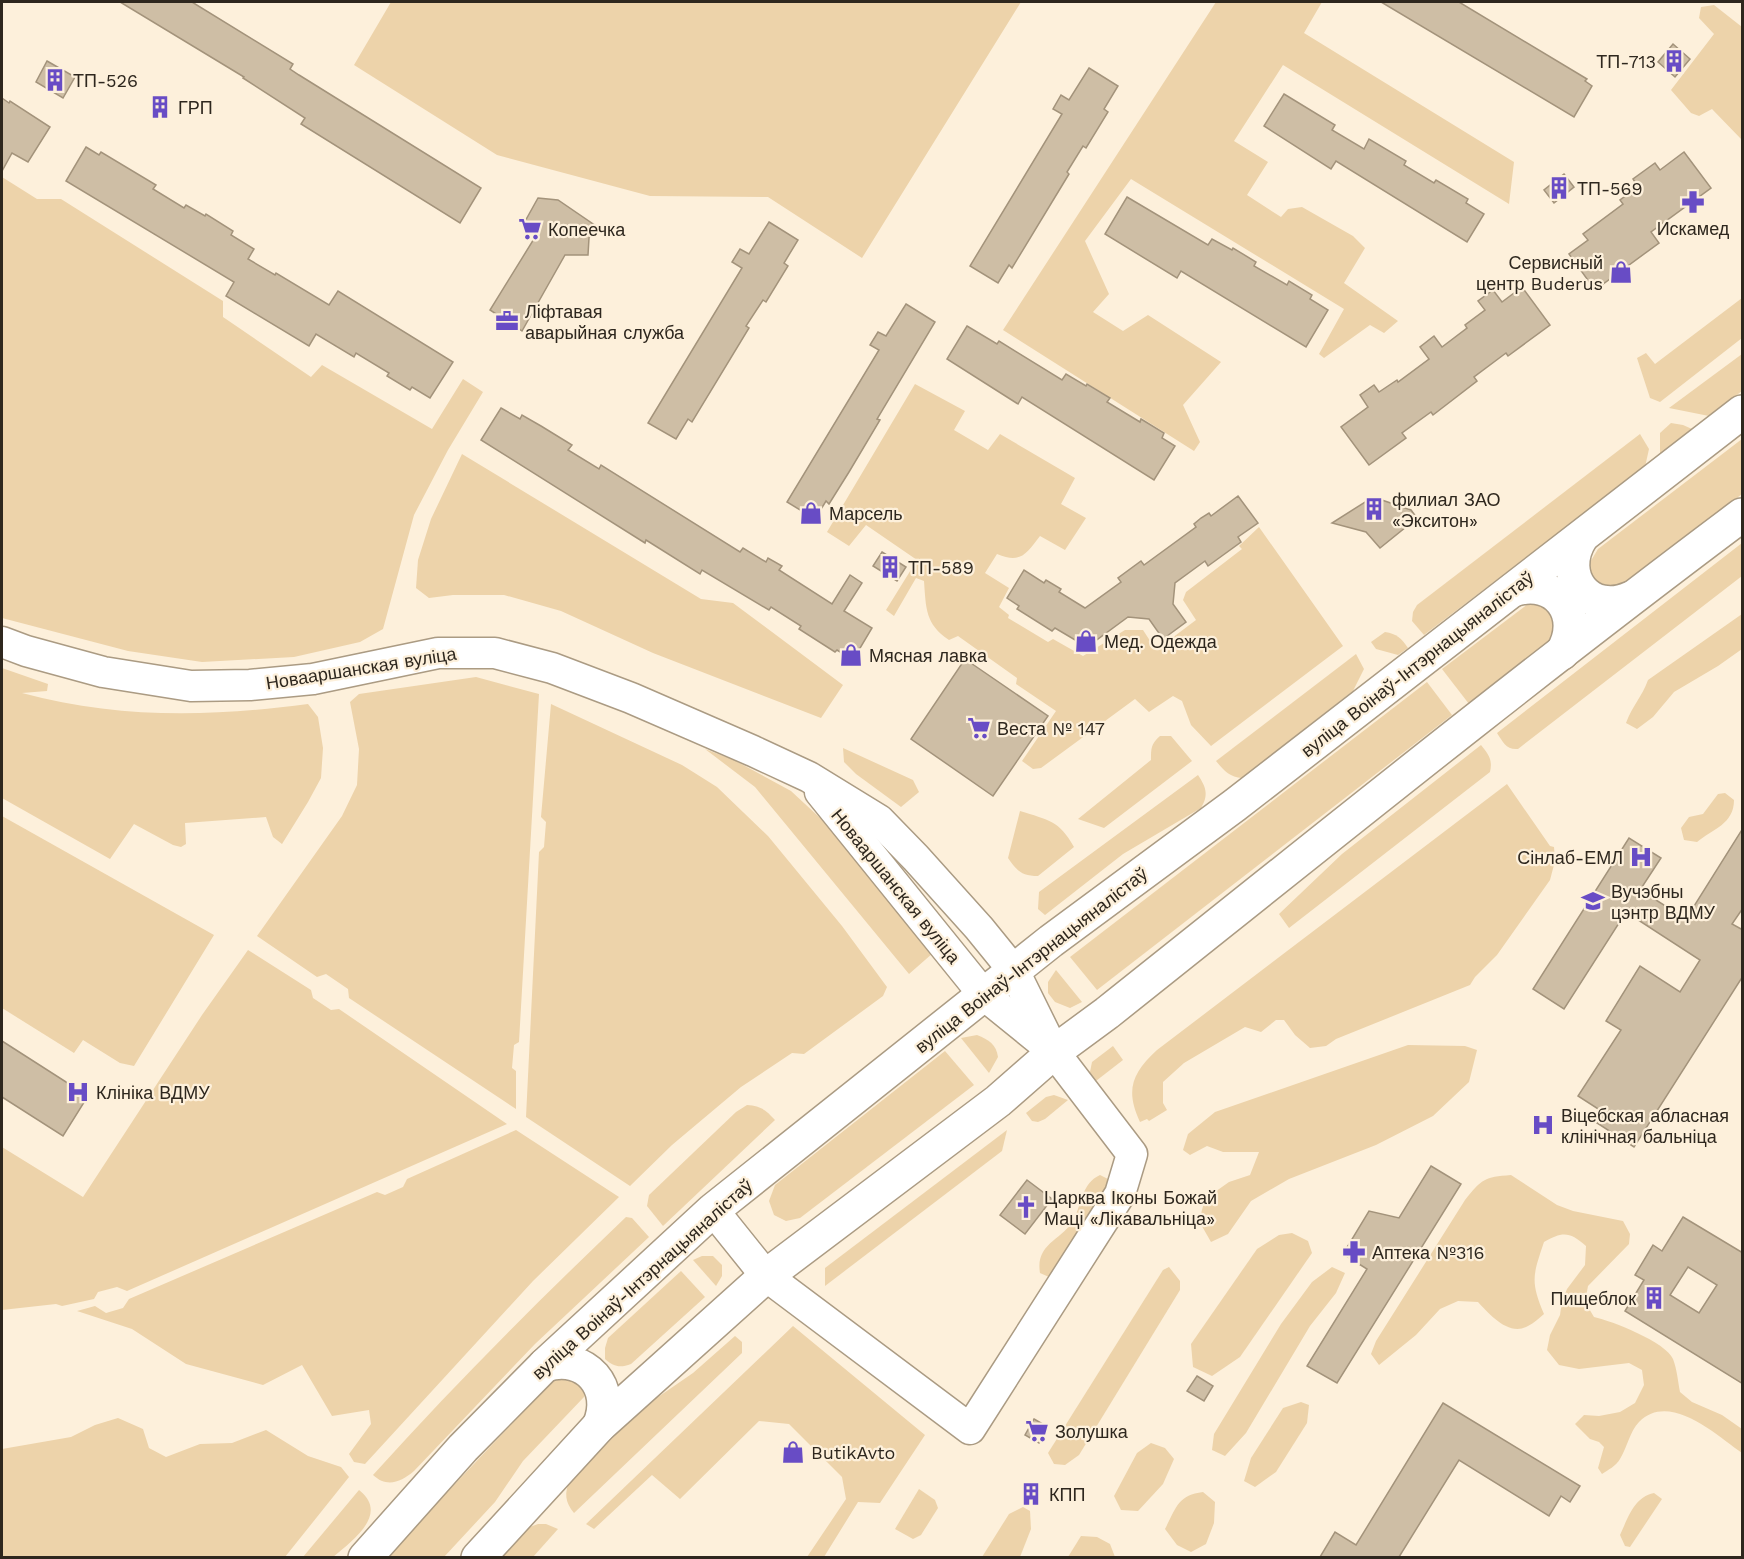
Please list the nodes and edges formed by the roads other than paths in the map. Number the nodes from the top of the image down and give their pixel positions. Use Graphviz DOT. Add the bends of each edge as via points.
graph roads {
  1 [pos="1743,412"];
  2 [pos="1743,515"];
  3 [pos="1581,538"];
  4 [pos="1513,590"];
  5 [pos="1631,598"];
  6 [pos="2,642"];
  7 [pos="1562,653"];
  8 [pos="808,777"];
  9 [pos="1014,971"];
  10 [pos="984,995"];
  11 [pos="1054,1052"];
  12 [pos="713,1210"];
  13 [pos="766,1276"];
  14 [pos="591,1322"];
  15 [pos="545,1365"];
  16 [pos="650,1379"];
  17 [pos="598,1426"];
  18 [pos="365,1557"];
  19 [pos="478,1557"];
  1 -- 3 [label="main road, вуліца Воінаў-Інтэрнацыяналістаў"];
  2 -- 5 [label="main road"];
  3 -- 4 [label="main road, вуліца Воінаў-Інтэрнацыяналістаў"];
  3 -- 5 [label="main road" via="1572,563 1580,588 1604,603"];
  4 -- 7 [label="main road" via="1542,588 1559,598 1571,625"];
  4 -- 9 [label="main road, вуліца Воінаў-Інтэрнацыяналістаў"];
  5 -- 7 [label="main road"];
  6 -- 8 [label="street, Новааршанская вуліца" via="103,672 191,686 313,679 438,653 495,653 552,668 631,698"];
  7 -- 11 [label="main road"];
  8 -- 9 [label="street, Новааршанская вуліца" via="879,820"];
  8 -- 10 [label="street, Новааршанская вуліца"];
  9 -- 10 [label="main road, вуліца Воінаў-Інтэрнацыяналістаў"];
  9 -- 11 [label="street, Новааршанская вуліца"];
  10 -- 11 [label="street, Новааршанская вуліца"];
  10 -- 12 [label="main road, вуліца Воінаў-Інтэрнацыяналістаў"];
  11 -- 13 [label="main road" via="998,1101"];
  11 -- 13 [label="street" via="1132,1154 1120,1194 970,1429"];
  12 -- 13 [label="street"];
  12 -- 14 [label="main road, вуліца Воінаў-Інтэрнацыяналістаў"];
  13 -- 16 [label="main road"];
  14 -- 15 [label="main road, вуліца Воінаў-Інтэрнацыяналістаў"];
  14 -- 16 [label="main road" via="592,1356 605,1372 622,1381"];
  15 -- 17 [label="main road" via="573,1363 597,1379 604,1398"];
  15 -- 18 [label="main road, вуліца Воінаў-Інтэрнацыяналістаў" via="463,1448"];
  16 -- 17 [label="main road"];
  17 -- 19 [label="main road"];
}
